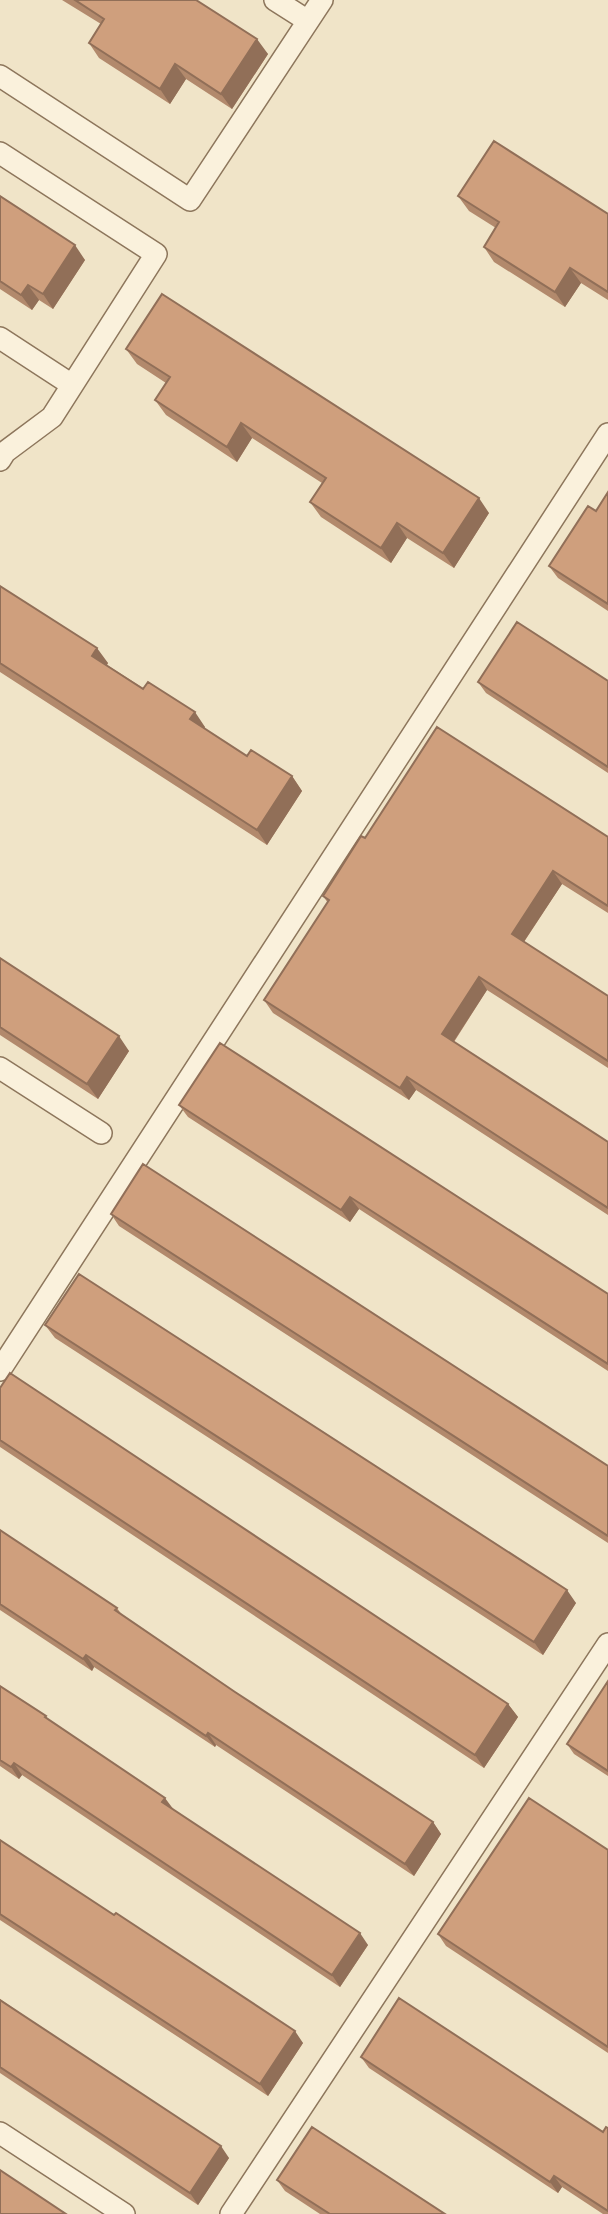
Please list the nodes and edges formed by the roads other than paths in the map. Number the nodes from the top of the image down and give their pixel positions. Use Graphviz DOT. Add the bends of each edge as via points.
graph roads {
  1 [pos="275,0"];
  2 [pos="322,0"];
  3 [pos="308,21"];
  4 [pos="0,76"];
  5 [pos="0,153"];
  6 [pos="0,338"];
  7 [pos="72,385"];
  8 [pos="608,434"];
  9 [pos="0,460"];
  10 [pos="0,1068"];
  11 [pos="101,1133"];
  12 [pos="0,1370"];
  13 [pos="608,1644"];
  14 [pos="0,2133"];
  15 [pos="124,2214"];
  16 [pos="231,2214"];
  1 -- 3 [label="lane"];
  2 -- 3 [label="lane"];
  3 -- 4 [label="lane" via="190,200"];
  5 -- 7 [label="lane" via="156,254"];
  6 -- 7 [label="lane"];
  7 -- 9 [label="lane" via="52,417"];
  8 -- 12 [label="lane"];
  10 -- 11 [label="lane"];
  13 -- 16 [label="lane"];
  14 -- 15 [label="lane"];
}
